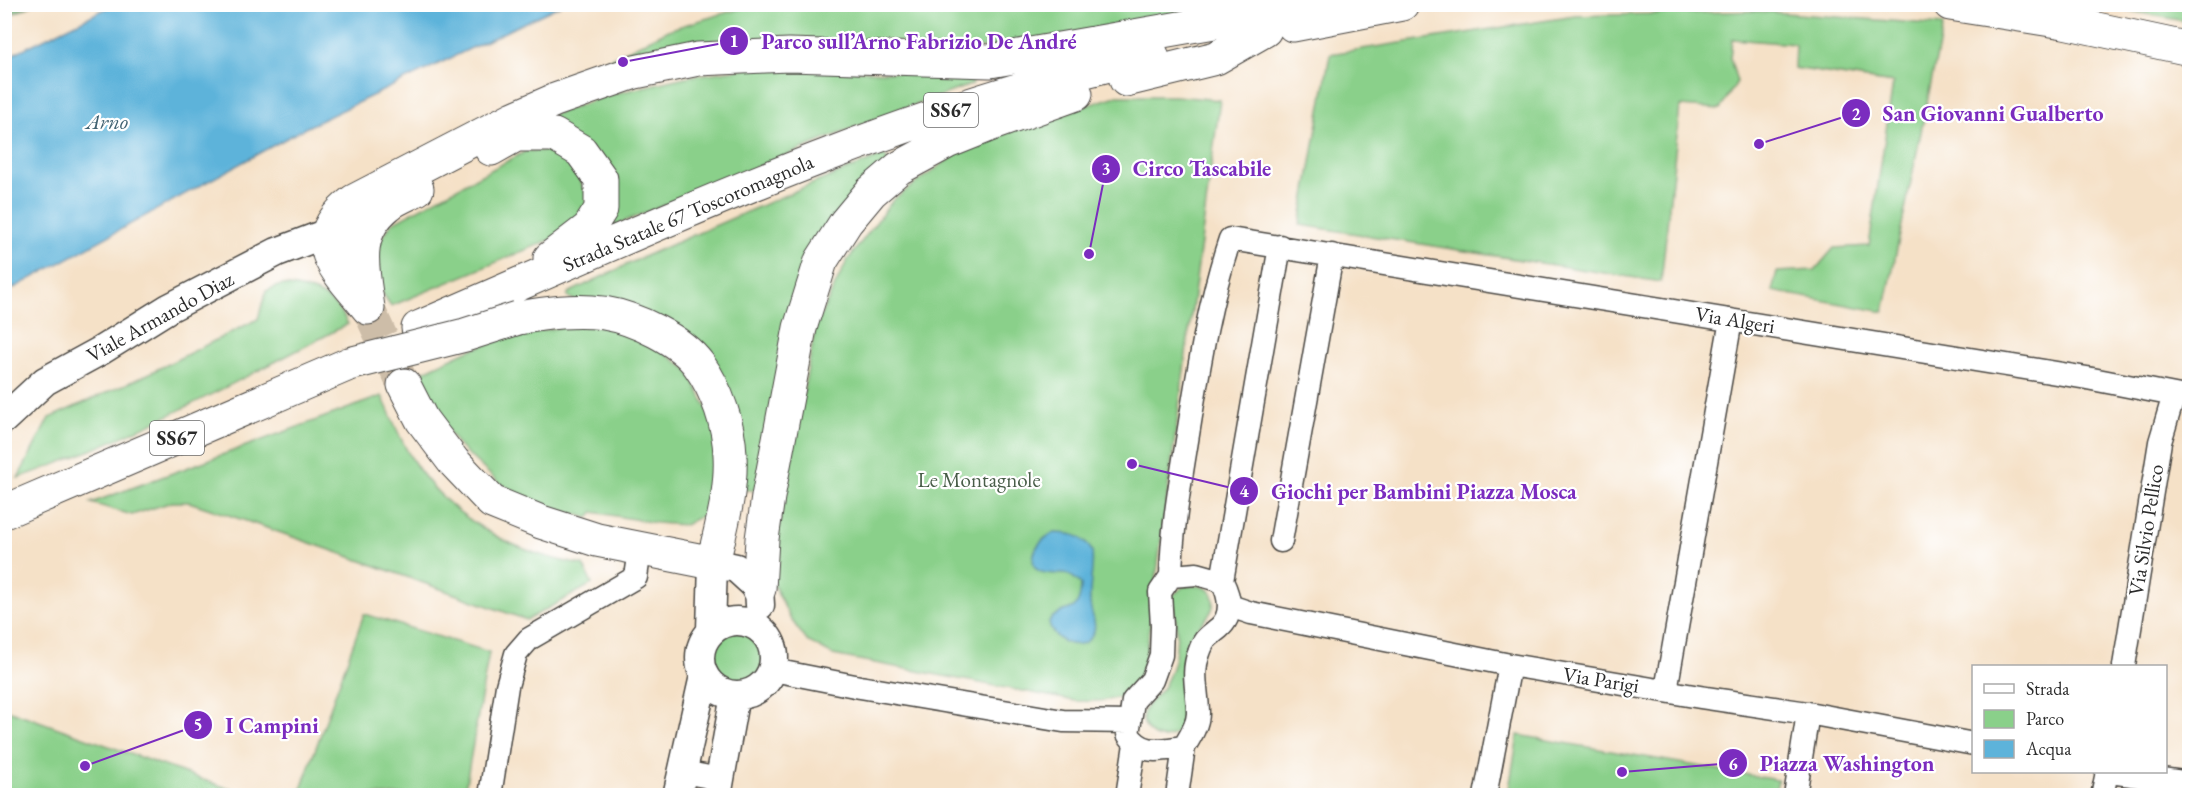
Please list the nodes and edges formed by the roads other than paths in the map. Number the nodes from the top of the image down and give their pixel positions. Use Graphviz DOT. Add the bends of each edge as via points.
graph roads {
  1 [pos="1318,4"];
  2 [pos="1402,4"];
  3 [pos="1950,4"];
  4 [pos="1265,30"];
  5 [pos="2190,49"];
  6 [pos="327,233"];
  7 [pos="1280,246"];
  8 [pos="361,251"];
  9 [pos="1332,255"];
  10 [pos="514,303"];
  11 [pos="1731,320"];
  12 [pos="404,385"];
  13 [pos="2182,397"];
  14 [pos="4,419"];
  15 [pos="4,512"];
  16 [pos="1281,541"];
  17 [pos="640,550"];
  18 [pos="713,563"];
  19 [pos="1171,576"];
  20 [pos="1222,581"];
  21 [pos="759,589"];
  22 [pos="1230,606"];
  23 [pos="711,630"];
  24 [pos="763,631"];
  25 [pos="1510,665"];
  26 [pos="2124,665"];
  27 [pos="772,670"];
  28 [pos="704,676"];
  29 [pos="1666,690"];
  30 [pos="735,695"];
  31 [pos="1808,713"];
  32 [pos="1130,722"];
  33 [pos="1135,744"];
  34 [pos="1972,744"];
  35 [pos="1184,747"];
  36 [pos="2108,773"];
  37 [pos="2122,773"];
  38 [pos="2190,783"];
  39 [pos="680,784"];
  40 [pos="718,787"];
  41 [pos="490,795"];
  42 [pos="1127,795"];
  43 [pos="1177,795"];
  44 [pos="1485,795"];
  45 [pos="1795,795"];
  46 [pos="2102,795"];
  1 -- 6 [label="main road" via="990,61 789,55 698,59 635,72 524,114 364,196 337,214"];
  2 -- 4 [label="main road, Strada Statale 67 Toscoromagnola / SS67"];
  3 -- 5 [label="main road" via="2064,22"];
  4 -- 10 [label="main road, Strada Statale 67 Toscoromagnola / SS67" via="1083,70 954,108 648,229"];
  4 -- 21 [label="main road" via="1216,58 1106,85 974,131 898,168 871,192 821,261 800,328 767,506"];
  6 -- 8 [label="street" via="350,238"];
  6 -- 8 [label="main road" via="333,266 368,308"];
  6 -- 14 [label="street, Viale Armando Diaz" via="277,252 169,308 45,381"];
  7 -- 9 [label="street, Via Algeri"];
  7 -- 19 [label="street, Via Algeri" via="1230,239 1207,319 1174,516"];
  7 -- 20 [label="street"];
  8 -- 10 [label="main road" via="369,226 388,204 516,135 554,135 581,151 601,178 601,208 589,228"];
  9 -- 11 [label="street, Via Algeri"];
  9 -- 16 [label="street"];
  10 -- 15 [label="main road, SS67, bridge" via="465,335 349,364"];
  10 -- 18 [label="main road" via="548,313 605,314 633,321 668,337 698,364 719,403 730,452 727,503"];
  11 -- 13 [label="street, Via Algeri"];
  11 -- 29 [label="street"];
  12 -- 17 [label="main road" via="422,420 453,461 492,502 541,522"];
  13 -- 26 [label="street, Via Silvio Pellico" via="2160,442"];
  17 -- 18 [label="main road"];
  17 -- 41 [label="street" via="636,577 529,639 516,654 507,686"];
  18 -- 21 [label="street" via="736,568"];
  18 -- 23 [label="street"];
  19 -- 20 [label="street" via="1197,574"];
  19 -- 32 [label="street" via="1160,592 1161,655 1152,680 1133,701"];
  20 -- 22 [label="street"];
  21 -- 24 [label="street"];
  22 -- 25 [label="street, Via Parigi" via="1251,614"];
  22 -- 35 [label="street" via="1221,627 1206,637 1198,652 1194,669 1199,715"];
  23 -- 24 [label="street" via="733,621 745,621"];
  23 -- 28 [label="street" via="700,652"];
  24 -- 27 [label="street" via="772,644"];
  25 -- 29 [label="street, Via Parigi"];
  25 -- 44 [label="street"];
  27 -- 30 [label="street" via="759,688"];
  27 -- 32 [label="street" via="1063,721"];
  28 -- 30 [label="street" via="712,686"];
  28 -- 39 [label="street"];
  29 -- 31 [label="street, Via Parigi"];
  30 -- 40 [label="street"];
  31 -- 34 [label="street, Via Parigi"];
  31 -- 45 [label="street"];
  32 -- 33 [label="street" via="1128,734"];
  33 -- 35 [label="street" via="1151,751"];
  33 -- 42 [label="street"];
  35 -- 43 [label="street"];
  36 -- 46 [label="street"];
  37 -- 38 [label="street"];
  39 -- 40 [label="street"];
}
